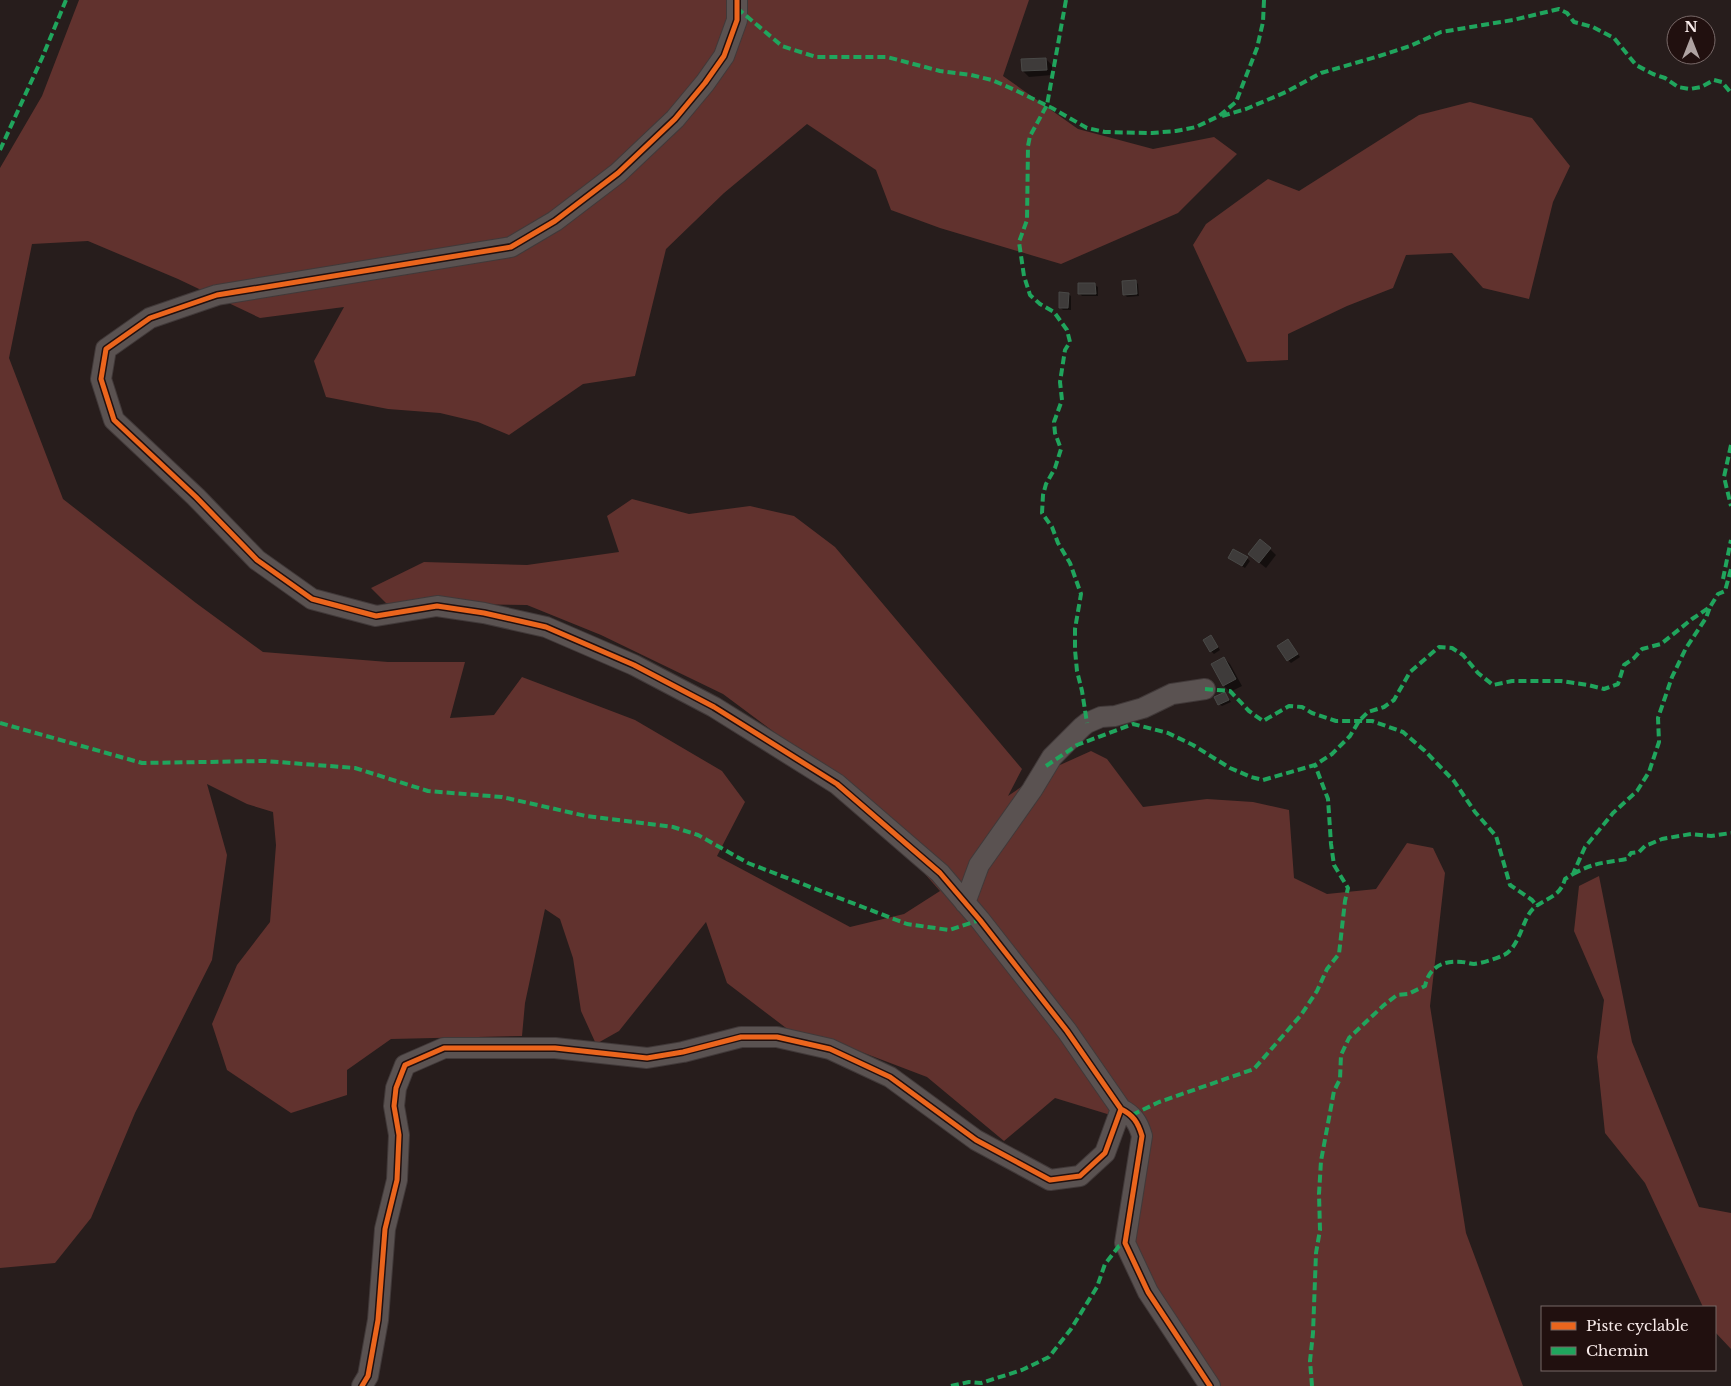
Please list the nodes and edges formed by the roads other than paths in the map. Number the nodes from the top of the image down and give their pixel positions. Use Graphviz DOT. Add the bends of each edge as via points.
graph roads {
  1 [pos="737,0"];
  2 [pos="1205,689"];
  3 [pos="965,903"];
  4 [pos="1121,1109"];
  5 [pos="362,1386"];
  6 [pos="1210,1386"];
  1 -- 3 [label="street" via="737,20 724,56 706,83 675,119 618,173 555,221 511,247 217,295 150,318 106,349 101,379 114,420 258,560 312,599 376,616 436,606 484,613 546,627 634,665 714,707 838,784 940,873"];
  2 -- 3 [label="street" via="1172,694 1144,708 1101,717 1082,727 1052,757 978,866"];
  3 -- 4 [label="street" via="1067,1032"];
  4 -- 5 [label="street" via="1105,1154 1080,1176 1050,1180 976,1140 890,1077 830,1049 776,1037 741,1037 647,1058 555,1048 444,1048 405,1065 396,1088 397,1180 385,1229 378,1320 368,1376"];
  4 -- 6 [label="street" via="1132,1115 1142,1136 1125,1243 1148,1292"];
}
